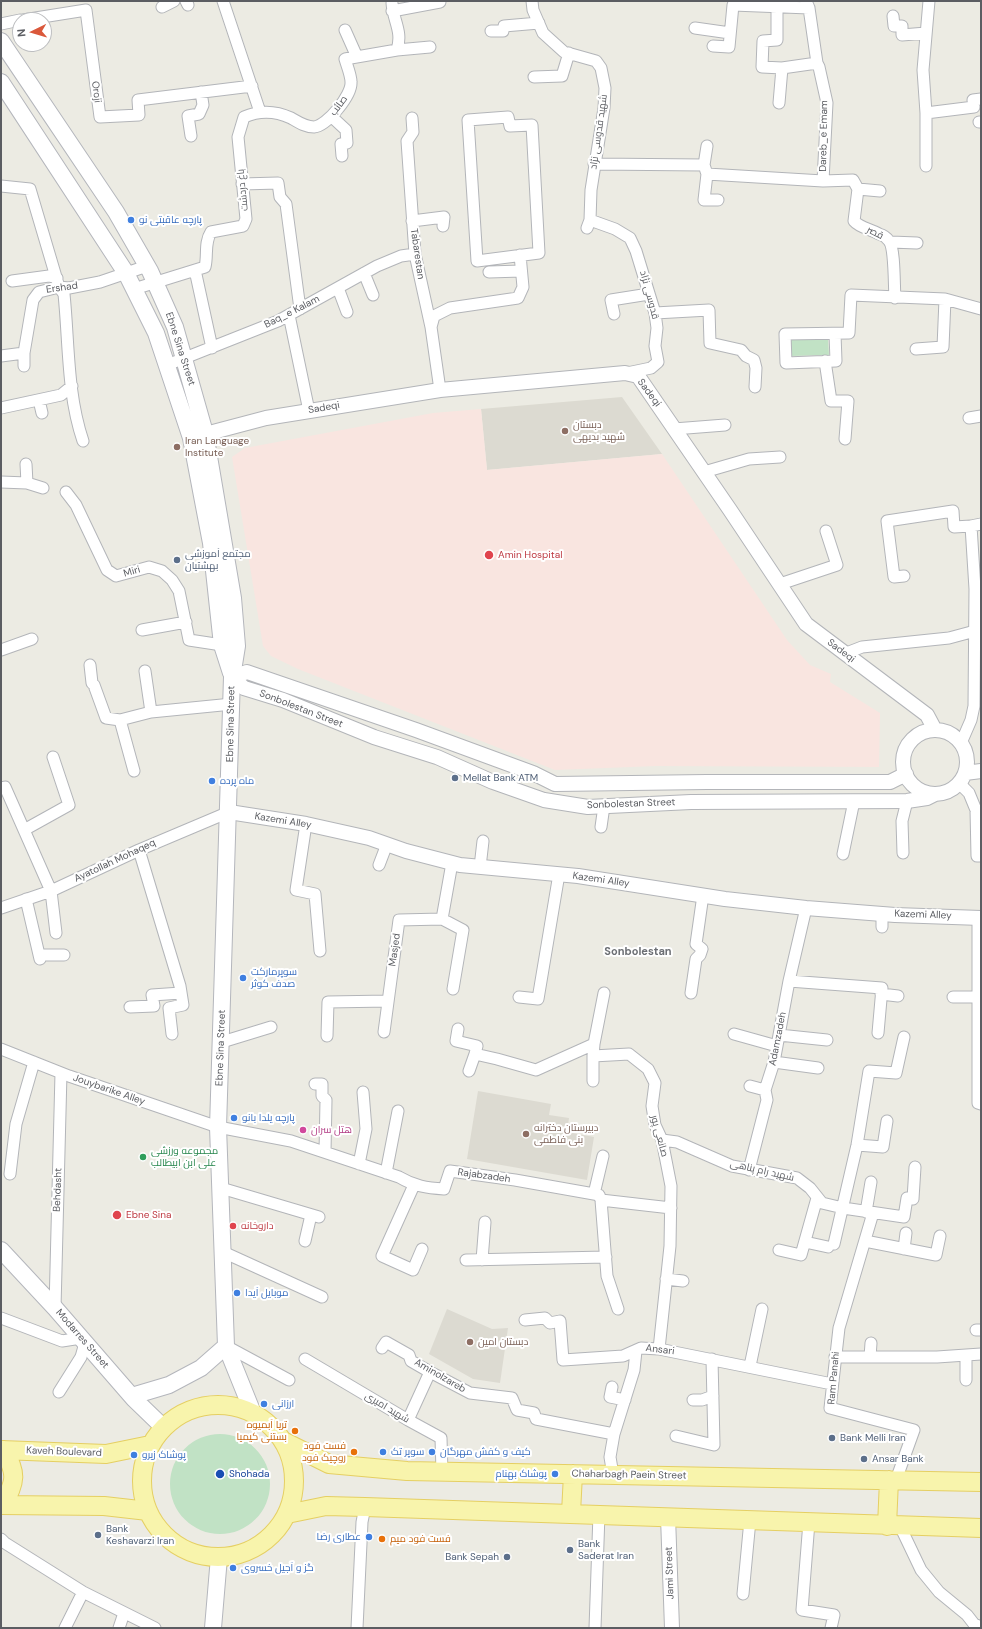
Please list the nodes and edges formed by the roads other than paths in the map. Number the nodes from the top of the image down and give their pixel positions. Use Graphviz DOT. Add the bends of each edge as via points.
graph roads {
  1 [pos="174,1"];
  2 [pos="223,1"];
  3 [pos="532,1"];
  4 [pos="929,1"];
  5 [pos="440,2"];
  6 [pos="808,5"];
  7 [pos="162,7"];
  8 [pos="778,7"];
  9 [pos="52,15"];
  10 [pos="893,16"];
  11 [pos="12,22"];
  12 [pos="539,23"];
  13 [pos="1,24"];
  14 [pos="695,28"];
  15 [pos="345,30"];
  16 [pos="491,31"];
  17 [pos="730,33"];
  18 [pos="926,33"];
  19 [pos="713,46"];
  20 [pos="430,47"];
  21 [pos="4,50"];
  22 [pos="397,50"];
  23 [pos="569,53"];
  24 [pos="357,57"];
  25 [pos="817,63"];
  26 [pos="782,68"];
  27 [pos="534,77"];
  28 [pos="1,82"];
  29 [pos="252,86"];
  30 [pos="201,92"];
  31 [pos="981,99"];
  32 [pos="779,103"];
  33 [pos="257,112"];
  34 [pos="926,113"];
  35 [pos="332,117"];
  36 [pos="412,118"];
  37 [pos="191,136"];
  38 [pos="707,146"];
  39 [pos="342,156"];
  40 [pos="594,164"];
  41 [pos="926,166"];
  42 [pos="706,169"];
  43 [pos="824,181"];
  44 [pos="242,184"];
  45 [pos="1,186"];
  46 [pos="858,189"];
  47 [pos="880,191"];
  48 [pos="718,200"];
  49 [pos="412,221"];
  50 [pos="588,224"];
  51 [pos="444,226"];
  52 [pos="891,242"];
  53 [pos="917,243"];
  54 [pos="415,254"];
  55 [pos="520,254"];
  56 [pos="147,266"];
  57 [pos="195,270"];
  58 [pos="489,272"];
  59 [pos="521,272"];
  60 [pos="126,273"];
  61 [pos="364,273"];
  62 [pos="12,281"];
  63 [pos="58,282"];
  64 [pos="154,282"];
  65 [pos="338,288"];
  66 [pos="134,289"];
  67 [pos="649,294"];
  68 [pos="373,295"];
  69 [pos="895,298"];
  70 [pos="945,299"];
  71 [pos="300,309"];
  72 [pos="981,309"];
  73 [pos="347,312"];
  74 [pos="654,313"];
  75 [pos="614,314"];
  76 [pos="289,316"];
  77 [pos="431,327"];
  78 [pos="835,334"];
  79 [pos="212,348"];
  80 [pos="916,349"];
  81 [pos="24,353"];
  82 [pos="1,356"];
  83 [pos="184,359"];
  84 [pos="825,362"];
  85 [pos="167,365"];
  86 [pos="24,366"];
  87 [pos="625,373"];
  88 [pos="72,386"];
  89 [pos="755,388"];
  90 [pos="440,390"];
  91 [pos="39,400"];
  92 [pos="1,408"];
  93 [pos="309,411"];
  94 [pos="42,413"];
  95 [pos="981,416"];
  96 [pos="970,418"];
  97 [pos="726,425"];
  98 [pos="674,429"];
  99 [pos="198,436"];
  100 [pos="845,440"];
  101 [pos="83,441"];
  102 [pos="780,457"];
  103 [pos="26,464"];
  104 [pos="704,472"];
  105 [pos="1,482"];
  106 [pos="27,483"];
  107 [pos="43,488"];
  108 [pos="66,492"];
  109 [pos="976,525"];
  110 [pos="826,531"];
  111 [pos="904,576"];
  112 [pos="780,584"];
  113 [pos="186,622"];
  114 [pos="142,630"];
  115 [pos="975,631"];
  116 [pos="32,639"];
  117 [pos="222,646"];
  118 [pos="1,650"];
  119 [pos="844,654"];
  120 [pos="90,665"];
  121 [pos="145,671"];
  122 [pos="232,677"];
  123 [pos="978,686"];
  124 [pos="232,704"];
  125 [pos="151,712"];
  126 [pos="120,720"];
  127 [pos="976,721"];
  128 [pos="416,730"];
  129 [pos="935,730"];
  130 [pos="961,743"];
  131 [pos="411,749"];
  132 [pos="53,757"];
  133 [pos="134,771"];
  134 [pos="981,771"];
  135 [pos="906,774"];
  136 [pos="962,778"];
  137 [pos="1,788"];
  138 [pos="935,794"];
  139 [pos="854,801"];
  140 [pos="907,801"];
  141 [pos="604,806"];
  142 [pos="229,812"];
  143 [pos="306,824"];
  144 [pos="601,827"];
  145 [pos="24,830"];
  146 [pos="482,841"];
  147 [pos="387,844"];
  148 [pos="139,850"];
  149 [pos="903,852"];
  150 [pos="843,854"];
  151 [pos="981,856"];
  152 [pos="452,863"];
  153 [pos="379,865"];
  154 [pos="480,867"];
  155 [pos="559,874"];
  156 [pos="51,891"];
  157 [pos="703,896"];
  158 [pos="26,900"];
  159 [pos="1,908"];
  160 [pos="806,908"];
  161 [pos="442,918"];
  162 [pos="980,918"];
  163 [pos="56,933"];
  164 [pos="320,951"];
  165 [pos="64,955"];
  166 [pos="979,973"];
  167 [pos="789,981"];
  168 [pos="454,989"];
  169 [pos="690,992"];
  170 [pos="181,993"];
  171 [pos="604,993"];
  172 [pos="881,994"];
  173 [pos="898,996"];
  174 [pos="953,996"];
  175 [pos="519,997"];
  176 [pos="978,997"];
  177 [pos="388,1001"];
  178 [pos="130,1007"];
  179 [pos="271,1027"];
  180 [pos="458,1029"];
  181 [pos="384,1032"];
  182 [pos="878,1033"];
  183 [pos="172,1034"];
  184 [pos="734,1034"];
  185 [pos="779,1035"];
  186 [pos="327,1036"];
  187 [pos="904,1037"];
  188 [pos="827,1040"];
  189 [pos="222,1042"];
  190 [pos="594,1044"];
  191 [pos="777,1046"];
  192 [pos="1,1049"];
  193 [pos="475,1054"];
  194 [pos="593,1056"];
  195 [pos="980,1061"];
  196 [pos="34,1062"];
  197 [pos="774,1062"];
  198 [pos="818,1068"];
  199 [pos="469,1071"];
  200 [pos="62,1073"];
  201 [pos="593,1081"];
  202 [pos="315,1084"];
  203 [pos="750,1086"];
  204 [pos="765,1090"];
  205 [pos="363,1092"];
  206 [pos="981,1104"];
  207 [pos="398,1111"];
  208 [pos="887,1121"];
  209 [pos="218,1127"];
  210 [pos="662,1140"];
  211 [pos="857,1145"];
  212 [pos="325,1152"];
  213 [pos="603,1156"];
  214 [pos="359,1164"];
  215 [pos="915,1167"];
  216 [pos="749,1170"];
  217 [pos="386,1173"];
  218 [pos="10,1174"];
  219 [pos="872,1182"];
  220 [pos="414,1185"];
  221 [pos="221,1188"];
  222 [pos="598,1197"];
  223 [pos="818,1198"];
  224 [pos="671,1208"];
  225 [pos="843,1208"];
  226 [pos="869,1212"];
  227 [pos="485,1222"];
  228 [pos="906,1233"];
  229 [pos="940,1236"];
  230 [pos="305,1241"];
  231 [pos="865,1241"];
  232 [pos="805,1242"];
  233 [pos="904,1249"];
  234 [pos="1,1250"];
  235 [pos="422,1250"];
  236 [pos="779,1250"];
  237 [pos="223,1252"];
  238 [pos="606,1257"];
  239 [pos="466,1260"];
  240 [pos="482,1260"];
  241 [pos="666,1279"];
  242 [pos="683,1281"];
  243 [pos="322,1297"];
  244 [pos="54,1308"];
  245 [pos="618,1309"];
  246 [pos="762,1309"];
  247 [pos="1,1318"];
  248 [pos="525,1320"];
  249 [pos="83,1340"];
  250 [pos="871,1343"];
  251 [pos="226,1346"];
  252 [pos="382,1348"];
  253 [pos="659,1349"];
  254 [pos="636,1351"];
  255 [pos="981,1354"];
  256 [pos="966,1355"];
  257 [pos="835,1357"];
  258 [pos="870,1357"];
  259 [pos="305,1359"];
  260 [pos="712,1359"];
  261 [pos="750,1366"];
  262 [pos="430,1372"];
  263 [pos="289,1380"];
  264 [pos="966,1380"];
  265 [pos="832,1384"];
  266 [pos="612,1387"];
  267 [pos="59,1392"];
  268 [pos="132,1396"];
  269 [pos="713,1396"];
  270 [pos="625,1400"];
  271 [pos="693,1400"];
  272 [pos="252,1413"];
  273 [pos="408,1420"];
  274 [pos="163,1427"];
  275 [pos="614,1434"];
  276 [pos="676,1436"];
  277 [pos="283,1441"];
  278 [pos="150,1445"];
  279 [pos="2,1450"];
  280 [pos="442,1472"];
  281 [pos="573,1474"];
  282 [pos="613,1475"];
  283 [pos="893,1480"];
  284 [pos="981,1482"];
  285 [pos="2,1506"];
  286 [pos="365,1507"];
  287 [pos="148,1511"];
  288 [pos="571,1513"];
  289 [pos="287,1514"];
  290 [pos="599,1514"];
  291 [pos="668,1517"];
  292 [pos="750,1520"];
  293 [pos="809,1522"];
  294 [pos="894,1526"];
  295 [pos="981,1528"];
  296 [pos="1,1539"];
  297 [pos="219,1557"];
  298 [pos="83,1592"];
  299 [pos="743,1594"];
  300 [pos="124,1613"];
  301 [pos="981,1627"];
  302 [pos="66,1628"];
  303 [pos="119,1628"];
  304 [pos="155,1628"];
  305 [pos="214,1628"];
  306 [pos="357,1628"];
  307 [pos="595,1628"];
  308 [pos="672,1628"];
  309 [pos="832,1628"];
  1 -- 7 [label="street"];
  2 -- 29 [label="street"];
  3 -- 12 [label="street, شهید قدوسی نژاد"];
  4 -- 18 [label="street"];
  5 -- 22 [label="street" via="392,7 400,40"];
  6 -- 8 [label="street"];
  6 -- 25 [label="street, Dareb_e Emam"];
  8 -- 17 [label="street" via="733,5"];
  8 -- 26 [label="street" via="777,40 764,41 762,68"];
  9 -- 30 [label="street, Oroji" via="86,10 100,117 139,115 138,100"];
  10 -- 18 [label="street" via="894,26 902,26 902,35"];
  11 -- 13 [label="street"];
  12 -- 16 [label="street" via="504,26 503,31"];
  12 -- 23 [label="street, شهید قدوسی نژاد" via="543,33 564,52"];
  14 -- 17 [label="street"];
  15 -- 24 [label="street"];
  17 -- 19 [label="street" via="729,47"];
  18 -- 34 [label="street" via="923,70"];
  20 -- 22 [label="street"];
  21 -- 56 [label="main road, Ebne Sina Street" via="116,212"];
  22 -- 24 [label="street"];
  23 -- 27 [label="street" via="562,76"];
  23 -- 40 [label="street, شهید قدوسی نژاد" via="596,61 601,68 605,88 599,144"];
  24 -- 35 [label="street, صائب" via="345,59 352,83"];
  25 -- 26 [label="street"];
  25 -- 43 [label="street, Dareb_e Emam" via="827,103"];
  26 -- 32 [label="street"];
  28 -- 60 [label="main road, Ebne Sina Street"];
  29 -- 30 [label="street, Oroji"];
  29 -- 33 [label="street"];
  30 -- 37 [label="street" via="203,105 199,114 188,116"];
  31 -- 34 [label="street" via="973,100 974,107"];
  33 -- 35 [label="street, صائب" via="272,112 314,127"];
  33 -- 44 [label="street, باغ دردشت" via="244,117 238,137"];
  34 -- 41 [label="street"];
  35 -- 39 [label="street" via="346,130 352,142 341,144"];
  36 -- 49 [label="street, Tabarestan" via="413,132 407,141"];
  38 -- 42 [label="street"];
  40 -- 42 [label="street, Dareb_e Emam"];
  40 -- 50 [label="street, شهید قدوسی نژاد"];
  42 -- 43 [label="street, Dareb_e Emam"];
  42 -- 48 [label="street" via="704,200"];
  43 -- 46 [label="street" via="853,180"];
  44 -- 57 [label="street, باغ دردشت" via="246,219 243,226 211,232 206,240 205,267"];
  44 -- 71 [label="street" via="278,183 280,197 286,204"];
  45 -- 63 [label="street" via="30,189"];
  46 -- 47 [label="street"];
  46 -- 52 [label="street, قصر" via="854,221"];
  49 -- 51 [label="street" via="444,216"];
  49 -- 54 [label="street, Tabarestan"];
  50 -- 67 [label="street, قدوسی نژاد" via="614,229 630,238"];
  52 -- 53 [label="street"];
  52 -- 69 [label="street, قصر"];
  54 -- 61 [label="street, Baq_e Kalam" via="401,256"];
  54 -- 77 [label="street, Tabarestan"];
  55 -- 55 [label="street" via="539,253 532,125 510,126 508,117 468,120 478,261"];
  55 -- 59 [label="street"];
  56 -- 60 [label="street, Ershad"];
  56 -- 64 [label="main road, Ebne Sina Street"];
  57 -- 64 [label="street, باغ دردشت"];
  57 -- 79 [label="street"];
  58 -- 59 [label="street"];
  59 -- 77 [label="street" via="523,287 518,298 450,308 434,316"];
  60 -- 63 [label="street, Ershad" via="100,282 69,288"];
  60 -- 66 [label="main road, Ebne Sina Street"];
  61 -- 65 [label="street, Baq_e Kalam"];
  61 -- 68 [label="street"];
  62 -- 63 [label="street" via="49,276"];
  63 -- 81 [label="street, Ershad" via="39,292 33,300"];
  63 -- 88 [label="street" via="64,294"];
  64 -- 66 [label="street, باغ دردشت"];
  64 -- 83 [label="main road, Ebne Sina Street" via="175,327"];
  65 -- 71 [label="street, Baq_e Kalam"];
  65 -- 73 [label="street"];
  66 -- 85 [label="main road, Ebne Sina Street" via="156,333"];
  67 -- 74 [label="street, قدوسی نژاد"];
  67 -- 75 [label="street" via="611,300"];
  69 -- 70 [label="street"];
  69 -- 78 [label="street" via="851,295 849,333"];
  70 -- 72 [label="street"];
  70 -- 80 [label="street" via="943,347"];
  71 -- 76 [label="street, Baq_e Kalam"];
  74 -- 87 [label="street, قدوسی نژاد" via="658,362 651,368"];
  74 -- 89 [label="street" via="709,310 710,343 741,350 754,360"];
  76 -- 79 [label="street, Baq_e Kalam"];
  76 -- 93 [label="street"];
  77 -- 90 [label="street, Tabarestan"];
  78 -- 84 [label="street" via="836,361"];
  78 -- 84 [label="street" via="785,334 786,362"];
  79 -- 83 [label="street, Baq_e Kalam"];
  81 -- 82 [label="street"];
  81 -- 86 [label="street, Ershad"];
  83 -- 85 [label="street, Baq_e Kalam"];
  83 -- 99 [label="main road, Ebne Sina Street"];
  84 -- 100 [label="street" via="831,401 848,401"];
  85 -- 99 [label="main road, Ebne Sina Street"];
  87 -- 90 [label="street, Sadeqi"];
  87 -- 98 [label="street, Sadeqi" via="638,376"];
  88 -- 91 [label="street" via="61,396"];
  88 -- 101 [label="street" via="77,425"];
  90 -- 93 [label="street, Sadeqi"];
  91 -- 92 [label="street"];
  91 -- 94 [label="street"];
  93 -- 99 [label="street, Sadeqi" via="266,418"];
  95 -- 96 [label="street"];
  97 -- 98 [label="street"];
  98 -- 104 [label="street, Sadeqi"];
  99 -- 117 [label="main road, Ebne Sina Street"];
  99 -- 122 [label="main road, Ebne Sina Street" via="233,598 237,646"];
  102 -- 104 [label="street"];
  103 -- 106 [label="street"];
  104 -- 112 [label="street, Sadeqi"];
  105 -- 106 [label="street"];
  106 -- 107 [label="street"];
  108 -- 113 [label="street, Miri" via="76,504 107,570 116,576 149,567 162,571 179,591"];
  109 -- 111 [label="street" via="954,527 953,512 887,521 894,577"];
  109 -- 115 [label="street"];
  110 -- 112 [label="street" via="837,565"];
  112 -- 119 [label="street, Sadeqi" via="806,624"];
  113 -- 114 [label="street"];
  113 -- 117 [label="street, Miri" via="189,640"];
  115 -- 119 [label="street" via="949,638 862,647"];
  115 -- 123 [label="street"];
  116 -- 118 [label="street"];
  117 -- 122 [label="main road, Ebne Sina Street"];
  119 -- 129 [label="street, Sadeqi" via="927,715"];
  120 -- 126 [label="street" via="92,682 106,718"];
  121 -- 125 [label="street"];
  122 -- 124 [label="main road, Ebne Sina Street"];
  122 -- 128 [label="street, Sonbolestan Street" via="248,672"];
  122 -- 131 [label="street, Sonbolestan Street" via="244,688 283,700 374,737"];
  123 -- 127 [label="street" via="974,706"];
  124 -- 125 [label="street"];
  124 -- 142 [label="main road, Ebne Sina Street"];
  125 -- 126 [label="street"];
  126 -- 133 [label="street"];
  127 -- 130 [label="street"];
  128 -- 131 [label="street"];
  128 -- 135 [label="street, Sonbolestan Street" via="533,773 555,784 862,783 890,782"];
  129 -- 130 [label="street" via="954,736"];
  129 -- 135 [label="street" via="923,732 909,744 903,762"];
  130 -- 136 [label="street" via="967,763"];
  131 -- 141 [label="street, Sonbolestan Street" via="544,800 588,807"];
  132 -- 145 [label="street" via="70,805"];
  134 -- 136 [label="street"];
  135 -- 138 [label="street" via="917,788"];
  136 -- 138 [label="street" via="952,789"];
  136 -- 151 [label="street" via="976,810 977,856"];
  137 -- 145 [label="street" via="5,787"];
  138 -- 140 [label="street, Sonbolestan Street"];
  139 -- 140 [label="street, Sonbolestan Street"];
  139 -- 141 [label="street, Sonbolestan Street" via="691,802"];
  139 -- 150 [label="street"];
  140 -- 149 [label="street" via="902,821"];
  141 -- 144 [label="street"];
  142 -- 143 [label="street, Kazemi Alley"];
  142 -- 148 [label="street, Ayatollah Mohaqeq"];
  142 -- 189 [label="main road, Ebne Sina Street"];
  143 -- 147 [label="street, Kazemi Alley"];
  143 -- 164 [label="street" via="296,890 315,894"];
  145 -- 156 [label="street"];
  146 -- 154 [label="street"];
  147 -- 152 [label="street, Kazemi Alley"];
  147 -- 153 [label="street"];
  148 -- 156 [label="street, Ayatollah Mohaqeq"];
  148 -- 170 [label="street"];
  152 -- 154 [label="street, Kazemi Alley"];
  152 -- 161 [label="street"];
  154 -- 155 [label="street, Kazemi Alley"];
  155 -- 157 [label="street, Kazemi Alley"];
  155 -- 175 [label="street" via="538,999"];
  156 -- 158 [label="street, Ayatollah Mohaqeq"];
  156 -- 163 [label="street"];
  157 -- 160 [label="street, Kazemi Alley"];
  157 -- 169 [label="street" via="696,944 702,949 696,959"];
  158 -- 159 [label="street, Ayatollah Mohaqeq"];
  158 -- 165 [label="street" via="39,957"];
  160 -- 162 [label="street, Kazemi Alley" via="882,920"];
  160 -- 167 [label="street, Adamzadeh"];
  161 -- 168 [label="street" via="463,930"];
  161 -- 177 [label="street, Masjed" via="399,920"];
  162 -- 166 [label="street"];
  166 -- 176 [label="street"];
  167 -- 172 [label="street" via="882,988"];
  167 -- 185 [label="street, Adamzadeh"];
  170 -- 178 [label="street" via="152,995 154,1006"];
  170 -- 183 [label="street" via="183,1005 169,1008"];
  171 -- 190 [label="street"];
  172 -- 173 [label="street"];
  172 -- 182 [label="street"];
  174 -- 176 [label="street"];
  176 -- 195 [label="street"];
  177 -- 181 [label="street, Masjed"];
  177 -- 186 [label="street" via="328,1002"];
  179 -- 189 [label="street"];
  180 -- 193 [label="street" via="456,1040 477,1046"];
  184 -- 191 [label="street"];
  185 -- 188 [label="street"];
  185 -- 191 [label="street, Adamzadeh"];
  187 -- 211 [label="street" via="896,1073 869,1071"];
  189 -- 209 [label="main road, Ebne Sina Street"];
  190 -- 193 [label="street" via="536,1070"];
  190 -- 194 [label="street"];
  191 -- 197 [label="street, Adamzadeh"];
  192 -- 196 [label="street, Jouybarike Alley"];
  193 -- 199 [label="street"];
  194 -- 201 [label="street"];
  194 -- 210 [label="street, صانعی پور" via="629,1054 648,1069 655,1083 652,1106 655,1125"];
  195 -- 206 [label="street" via="978,1103"];
  196 -- 200 [label="street, Jouybarike Alley"];
  196 -- 218 [label="street" via="16,1124"];
  197 -- 198 [label="street"];
  197 -- 204 [label="street, Adamzadeh"];
  200 -- 209 [label="street, Jouybarike Alley"];
  200 -- 244 [label="street, Behdasht"];
  202 -- 212 [label="street" via="322,1084 322,1096 326,1100"];
  203 -- 204 [label="street"];
  204 -- 216 [label="street, Adamzadeh" via="767,1100"];
  205 -- 214 [label="street" via="366,1128"];
  207 -- 217 [label="street"];
  208 -- 211 [label="street" via="883,1147"];
  209 -- 212 [label="street, Rajabzadeh" via="291,1141"];
  209 -- 221 [label="main road, Ebne Sina Street"];
  210 -- 216 [label="street, شهید رام پناهی" via="677,1142 732,1166"];
  210 -- 224 [label="street, صانعی پور" via="671,1186"];
  211 -- 225 [label="street"];
  212 -- 214 [label="street, Rajabzadeh"];
  213 -- 222 [label="street"];
  214 -- 217 [label="street, Rajabzadeh"];
  215 -- 226 [label="street, شهید رام پناهی" via="912,1199 907,1198 904,1217"];
  216 -- 223 [label="street, شهید رام پناهی" via="797,1178"];
  217 -- 220 [label="street, Rajabzadeh"];
  219 -- 226 [label="street, Ram Panahi"];
  220 -- 222 [label="street, Rajabzadeh" via="444,1189 450,1171 515,1180"];
  220 -- 235 [label="street" via="382,1256 413,1270"];
  221 -- 230 [label="street" via="315,1216"];
  221 -- 237 [label="main road, Ebne Sina Street"];
  222 -- 224 [label="street, Rajabzadeh"];
  222 -- 238 [label="street"];
  223 -- 225 [label="street, شهید رام پناهی" via="822,1203"];
  223 -- 232 [label="street"];
  224 -- 241 [label="street, صانعی پور"];
  225 -- 226 [label="street, شهید رام پناهی"];
  225 -- 232 [label="street" via="831,1246"];
  226 -- 231 [label="street, Ram Panahi"];
  227 -- 240 [label="street"];
  228 -- 233 [label="street"];
  229 -- 233 [label="street" via="936,1255"];
  231 -- 233 [label="street"];
  231 -- 257 [label="street, Ram Panahi" via="839,1328"];
  232 -- 236 [label="street" via="801,1255"];
  234 -- 244 [label="main road, Modarres Street"];
  237 -- 243 [label="street"];
  237 -- 251 [label="main road, Ebne Sina Street"];
  238 -- 240 [label="street"];
  238 -- 245 [label="street" via="607,1276"];
  239 -- 240 [label="street"];
  241 -- 242 [label="street"];
  241 -- 253 [label="street, صانعی پور"];
  244 -- 249 [label="main road, Modarres Street"];
  246 -- 261 [label="street"];
  247 -- 249 [label="street" via="62,1341"];
  248 -- 254 [label="street, Ansari" via="545,1318 550,1323 560,1321 563,1360 623,1356"];
  249 -- 267 [label="street" via="81,1357"];
  249 -- 268 [label="main road, Modarres Street"];
  250 -- 258 [label="street"];
  251 -- 263 [label="street"];
  251 -- 268 [label="main road" via="201,1368 169,1385"];
  251 -- 272 [label="main road, Ebne Sina Street"];
  252 -- 262 [label="street, Aminolzareb" via="386,1342 409,1355 412,1361"];
  253 -- 254 [label="street, Ansari" via="641,1348"];
  253 -- 260 [label="street, Ansari"];
  254 -- 270 [label="street" via="634,1370"];
  255 -- 256 [label="street"];
  256 -- 258 [label="street"];
  256 -- 264 [label="street"];
  257 -- 258 [label="street"];
  257 -- 265 [label="street, Ram Panahi"];
  259 -- 273 [label="street, شهید امیری"];
  260 -- 261 [label="street, Ansari"];
  260 -- 269 [label="street"];
  261 -- 265 [label="street, Ansari"];
  262 -- 273 [label="street"];
  262 -- 275 [label="street, Aminolzareb" via="470,1393 512,1398 517,1410 534,1413 536,1419"];
  265 -- 283 [label="street, Ram Panahi" via="830,1408 914,1430"];
  266 -- 270 [label="street" via="610,1397"];
  268 -- 274 [label="main road, Modarres Street"];
  269 -- 271 [label="street"];
  269 -- 276 [label="street" via="714,1445"];
  270 -- 275 [label="street"];
  272 -- 274 [label="main road" via="234,1406 215,1404 178,1415"];
  272 -- 277 [label="main road" via="270,1425"];
  273 -- 280 [label="street, شهید امیری" via="441,1438"];
  274 -- 278 [label="main road"];
  275 -- 282 [label="street" via="610,1457"];
  277 -- 280 [label="main road, Chaharbagh Paein Street" via="329,1464"];
  277 -- 289 [label="main road" via="291,1462 294,1484"];
  278 -- 279 [label="main road, Kaveh Boulevard" via="106,1454"];
  278 -- 287 [label="main road" via="143,1466 142,1489"];
  279 -- 285 [label="main road" via="13,1467 13,1486"];
  280 -- 281 [label="main road, Chaharbagh Paein Street"];
  281 -- 282 [label="main road, Chaharbagh Paein Street"];
  281 -- 288 [label="main road"];
  282 -- 283 [label="main road, Chaharbagh Paein Street"];
  283 -- 284 [label="main road, Chaharbagh Paein Street"];
  283 -- 294 [label="main road"];
  285 -- 287 [label="main road" via="104,1506"];
  286 -- 288 [label="main road"];
  286 -- 289 [label="main road" via="326,1506"];
  286 -- 306 [label="street" via="362,1522"];
  287 -- 297 [label="main road" via="160,1530 177,1545 197,1554"];
  288 -- 290 [label="main road"];
  289 -- 297 [label="main road" via="269,1536 254,1548"];
  290 -- 291 [label="main road"];
  290 -- 307 [label="street"];
  291 -- 292 [label="main road"];
  291 -- 308 [label="street, Jami Street"];
  292 -- 293 [label="main road"];
  292 -- 299 [label="street"];
  293 -- 294 [label="main road"];
  293 -- 309 [label="street" via="802,1610 834,1615"];
  294 -- 295 [label="main road"];
  294 -- 301 [label="street" via="921,1570 939,1592 974,1624"];
  296 -- 298 [label="street"];
  297 -- 305 [label="main road"];
  298 -- 300 [label="street"];
  298 -- 302 [label="street"];
  300 -- 303 [label="street"];
  300 -- 304 [label="street"];
}
